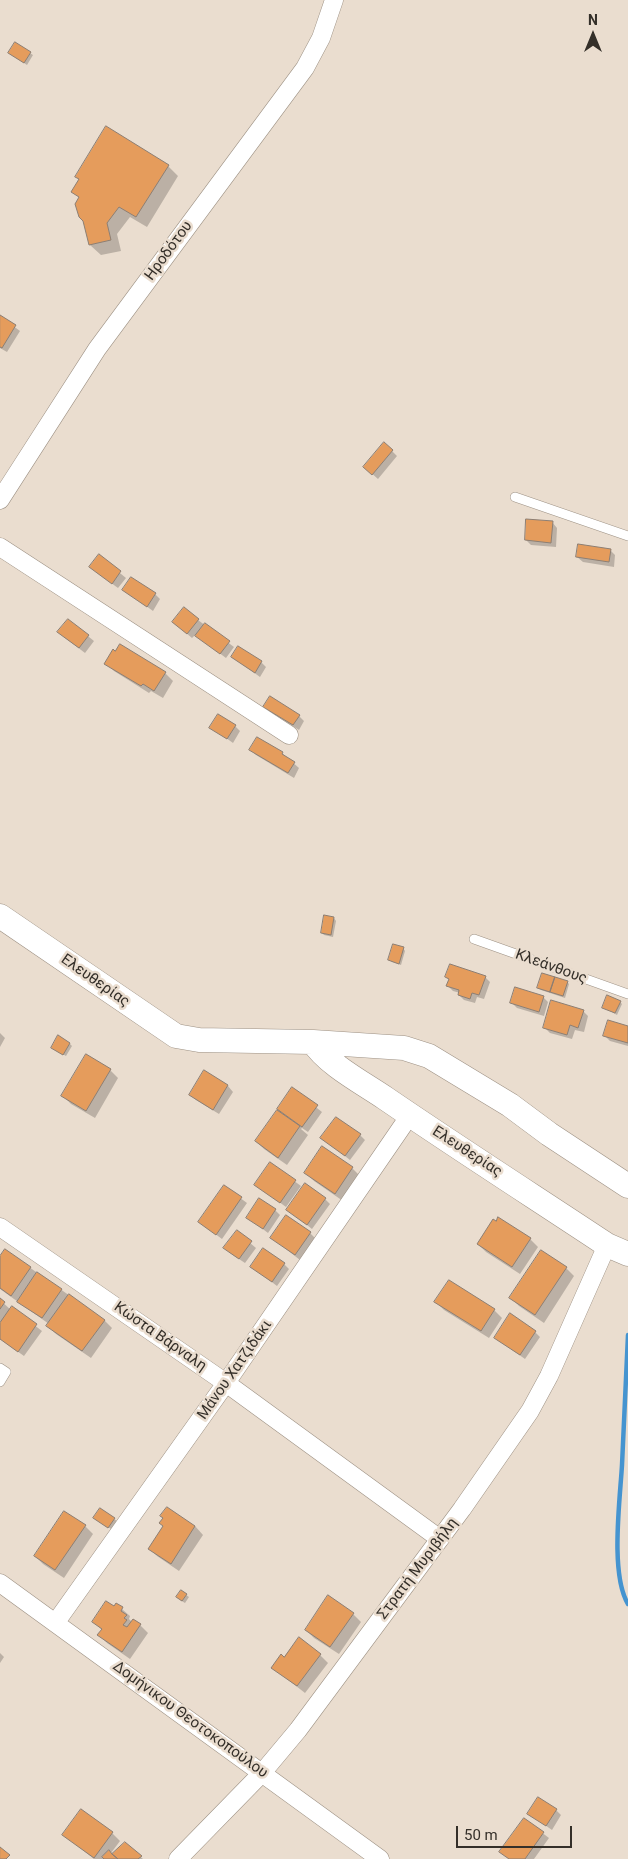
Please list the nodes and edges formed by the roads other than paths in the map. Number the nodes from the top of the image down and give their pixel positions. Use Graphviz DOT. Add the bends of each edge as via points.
graph roads {
  1 [pos="334,0"];
  2 [pos="515,497"];
  3 [pos="0,500"];
  4 [pos="628,536"];
  5 [pos="0,547"];
  6 [pos="289,735"];
  7 [pos="0,916"];
  8 [pos="474,939"];
  9 [pos="628,994"];
  10 [pos="313,1042"];
  11 [pos="410,1115"];
  12 [pos="628,1186"];
  13 [pos="0,1226"];
  14 [pos="618,1249"];
  15 [pos="0,1368"];
  16 [pos="0,1382"];
  17 [pos="226,1383"];
  18 [pos="440,1539"];
  19 [pos="0,1583"];
  20 [pos="56,1622"];
  21 [pos="262,1773"];
  22 [pos="178,1859"];
  23 [pos="380,1859"];
  1 -- 3 [label="street, Ηροδότου" via="321,38 305,68 97,349"];
  2 -- 4 [label="lane"];
  5 -- 6 [label="street"];
  7 -- 10 [label="street, Ελευθερίας" via="176,1036 199,1040"];
  8 -- 9 [label="lane, Κλεάνθους"];
  10 -- 11 [label="street, Ελευθερίας" via="337,1065"];
  10 -- 12 [label="street, Ελευθερίας" via="404,1048 429,1056 510,1105"];
  11 -- 14 [label="street, Ελευθερίας"];
  11 -- 17 [label="street, Μάνου Χατζιδάκι"];
  13 -- 17 [label="street, Κώστα Βάρναλη"];
  14 -- 18 [label="street, Στρατή Μυριβήλη" via="530,1412"];
  15 -- 16 [label="lane" via="6,1372"];
  17 -- 18 [label="street, Κώστα Βάρναλη"];
  17 -- 20 [label="street, Μάνου Χατζιδάκι"];
  18 -- 21 [label="street, Στρατή Μυριβήλη"];
  19 -- 20 [label="street, Δομήνικου Θεοτοκοπούλου"];
  20 -- 21 [label="street, Δομήνικου Θεοτοκοπούλου"];
  21 -- 22 [label="street, Στρατή Μυριβήλη"];
  21 -- 23 [label="street, Δομήνικου Θεοτοκοπούλου"];
}
